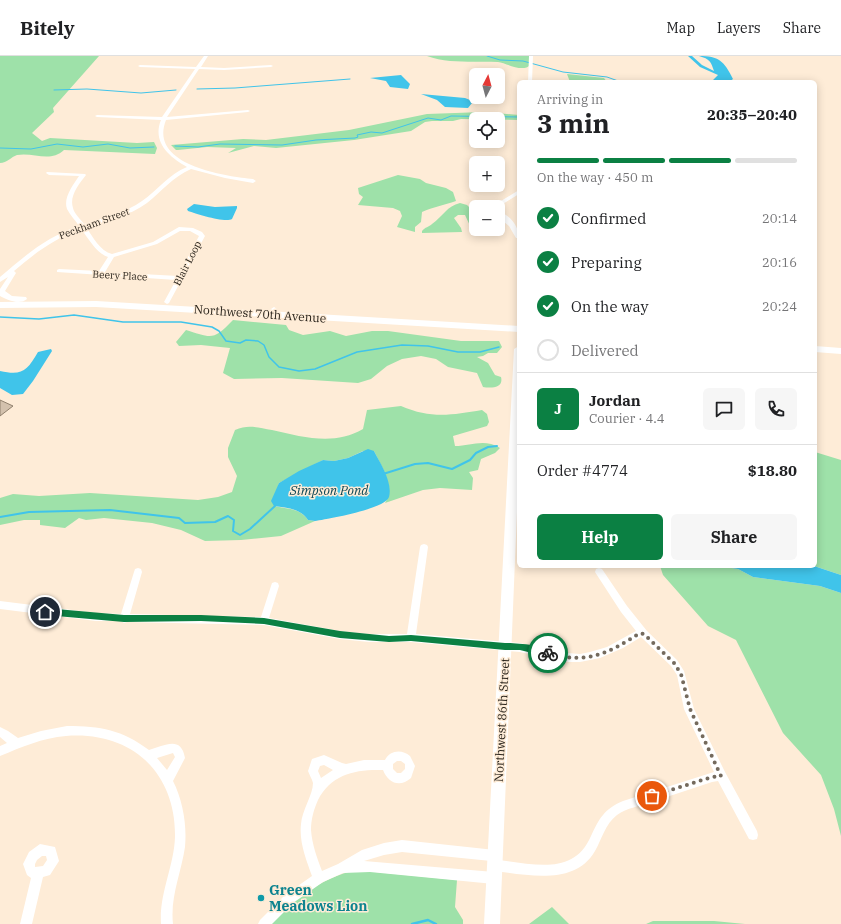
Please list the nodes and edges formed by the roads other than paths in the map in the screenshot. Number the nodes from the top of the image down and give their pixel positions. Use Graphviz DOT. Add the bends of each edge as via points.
graph roads {
  1 [pos="206,56"];
  2 [pos="531,56"];
  3 [pos="140,66"];
  4 [pos="271,66"];
  5 [pos="198,68"];
  6 [pos="530,80"];
  7 [pos="248,111"];
  8 [pos="97,116"];
  9 [pos="164,119"];
  10 [pos="190,167"];
  11 [pos="49,173"];
  12 [pos="253,181"];
  13 [pos="517,193"];
  14 [pos="505,200"];
  15 [pos="505,219"];
  16 [pos="83,226"];
  17 [pos="517,233"];
  18 [pos="112,256"];
  19 [pos="18,266"];
  20 [pos="59,271"];
  21 [pos="100,274"];
  22 [pos="180,278"];
  23 [pos="0,280"];
  24 [pos="1,293"];
  25 [pos="167,302"];
  26 [pos="0,305"];
  27 [pos="273,312"];
  28 [pos="517,324"];
  29 [pos="517,329"];
  30 [pos="817,343"];
  31 [pos="841,344"];
  32 [pos="817,349"];
  33 [pos="841,351"];
  34 [pos="517,392"];
  35 [pos="424,547"];
  36 [pos="138,572"];
  37 [pos="599,572"];
  38 [pos="275,586"];
  39 [pos="0,605"];
  40 [pos="124,618"];
  41 [pos="264,621"];
  42 [pos="644,634"];
  43 [pos="411,638"];
  44 [pos="505,647"];
  45 [pos="0,732"];
  46 [pos="18,744"];
  47 [pos="0,751"];
  48 [pos="150,755"];
  49 [pos="388,765"];
  50 [pos="346,769"];
  51 [pos="721,776"];
  52 [pos="168,779"];
  53 [pos="316,790"];
  54 [pos="753,835"];
  55 [pos="495,866"];
  56 [pos="342,868"];
  57 [pos="38,874"];
  58 [pos="319,878"];
  59 [pos="26,924"];
  60 [pos="167,924"];
  61 [pos="264,924"];
  62 [pos="492,924"];
  1 -- 5 [label="street"];
  2 -- 6 [label="street"];
  3 -- 5 [label="street"];
  4 -- 5 [label="street"];
  5 -- 9 [label="street"];
  7 -- 9 [label="street"];
  8 -- 9 [label="street"];
  9 -- 10 [label="street" via="161,130 163,144 170,154"];
  10 -- 12 [label="street" via="223,177"];
  10 -- 16 [label="street, Peckham Street" via="171,177 158,193 136,208"];
  11 -- 16 [label="street" via="83,175 72,191 69,204 73,215"];
  13 -- 14 [label="street"];
  15 -- 17 [label="main road"];
  16 -- 18 [label="street" via="99,248"];
  16 -- 19 [label="street, Peckham Street" via="40,246 28,254"];
  18 -- 21 [label="street"];
  18 -- 22 [label="street, Blair Loop" via="156,243 179,229 191,229 202,236"];
  19 -- 23 [label="street, Peckham Street"];
  19 -- 24 [label="street, Peckham Street"];
  20 -- 21 [label="street, Beery Place"];
  21 -- 22 [label="street, Beery Place"];
  22 -- 25 [label="street, Blair Loop"];
  24 -- 25 [label="main road, Northwest 70th Avenue" via="12,299"];
  25 -- 27 [label="main road, Northwest 70th Avenue"];
  26 -- 27 [label="main road, Northwest 70th Avenue" via="96,304"];
  27 -- 28 [label="main road, Northwest 70th Avenue"];
  27 -- 29 [label="main road, Northwest 70th Avenue"];
  30 -- 31 [label="main road"];
  32 -- 33 [label="main road"];
  34 -- 44 [label="main road, Northwest 86th Street"];
  35 -- 43 [label="street"];
  36 -- 40 [label="street"];
  37 -- 42 [label="street"];
  38 -- 41 [label="street"];
  39 -- 40 [label="street"];
  40 -- 41 [label="street"];
  41 -- 43 [label="street" via="340,635"];
  42 -- 44 [label="street" via="640,633 597,656 578,658 556,656 532,648"];
  42 -- 51 [label="street" via="674,663 681,674 690,709"];
  43 -- 44 [label="street"];
  44 -- 55 [label="main road, Northwest 86th Street"];
  45 -- 46 [label="street"];
  46 -- 47 [label="street"];
  46 -- 48 [label="street" via="46,734 84,730 110,735 133,744"];
  48 -- 52 [label="street"];
  48 -- 52 [label="street" via="161,753 168,748 175,748 178,751 180,758"];
  49 -- 50 [label="street" via="363,765"];
  50 -- 53 [label="street"];
  50 -- 53 [label="street" via="324,759 316,763 313,771 318,782"];
  51 -- 54 [label="street"];
  51 -- 55 [label="street" via="638,801 610,813 602,824 590,853 576,866 553,871"];
  52 -- 60 [label="street" via="177,805 180,837 167,905"];
  53 -- 58 [label="street" via="306,816 306,827 310,854"];
  55 -- 56 [label="street"];
  55 -- 56 [label="street" via="402,846 362,856"];
  55 -- 62 [label="main road, Northwest 86th Street"];
  56 -- 58 [label="street"];
  57 -- 59 [label="street"];
  58 -- 61 [label="street" via="289,899"];
}
